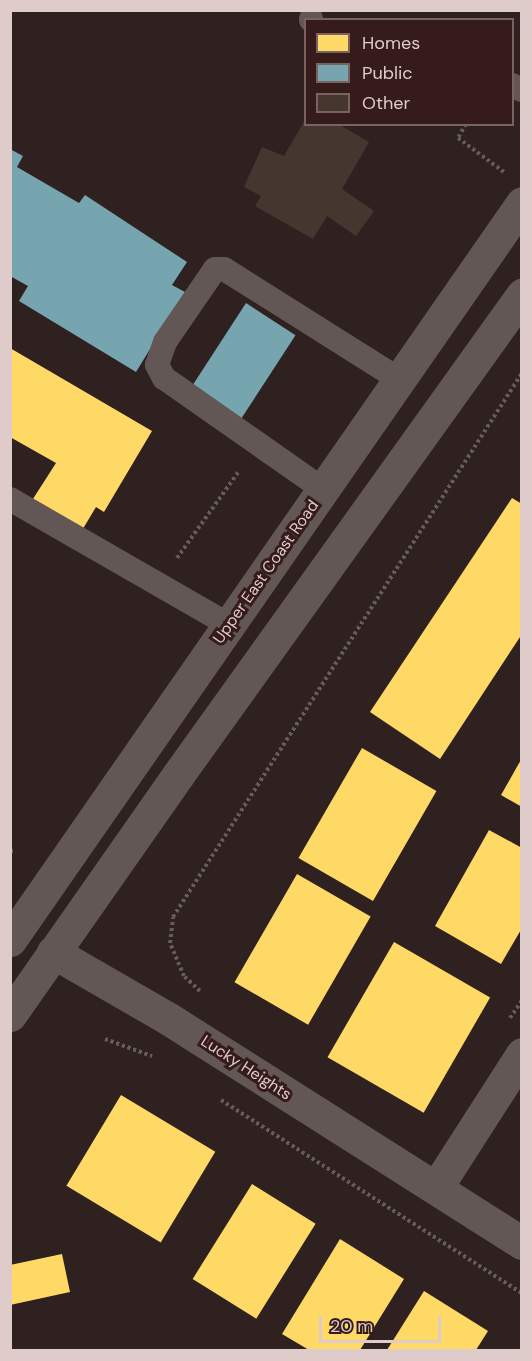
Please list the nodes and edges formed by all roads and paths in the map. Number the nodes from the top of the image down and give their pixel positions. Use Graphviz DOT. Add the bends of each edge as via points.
graph roads {
  1 [pos="465,126"];
  2 [pos="516,209"];
  3 [pos="522,295"];
  4 [pos="522,373"];
  5 [pos="400,380"];
  6 [pos="244,471"];
  7 [pos="324,490"];
  8 [pos="10,499"];
  9 [pos="157,586"];
  10 [pos="229,625"];
  11 [pos="173,917"];
  12 [pos="12,936"];
  13 [pos="53,952"];
  14 [pos="10,1015"];
  15 [pos="105,1039"];
  16 [pos="522,1053"];
  17 [pos="161,1062"];
  18 [pos="211,1094"];
  19 [pos="436,1188"];
  20 [pos="522,1243"];
  21 [pos="522,1293"];
  1 -- 2 [label="path" via="458,138"];
  2 -- 5 [label="main road, Upper East Coast Road"];
  3 -- 13 [label="main road"];
  4 -- 11 [label="path"];
  5 -- 7 [label="main road, Upper East Coast Road"];
  5 -- 7 [label="lane" via="224,269 215,269 165,342 157,364 164,378"];
  6 -- 9 [label="path" via="235,473"];
  7 -- 10 [label="main road, Upper East Coast Road"];
  8 -- 9 [label="lane"];
  9 -- 10 [label="lane"];
  10 -- 12 [label="main road, Upper East Coast Road"];
  12 -- 13 [label="main road, Lucky Heights"];
  13 -- 14 [label="main road"];
  13 -- 19 [label="main road, Lucky Heights" via="169,1019"];
  15 -- 17 [label="path"];
  16 -- 19 [label="main road"];
  18 -- 21 [label="path"];
  19 -- 20 [label="main road, Lucky Heights"];
}
